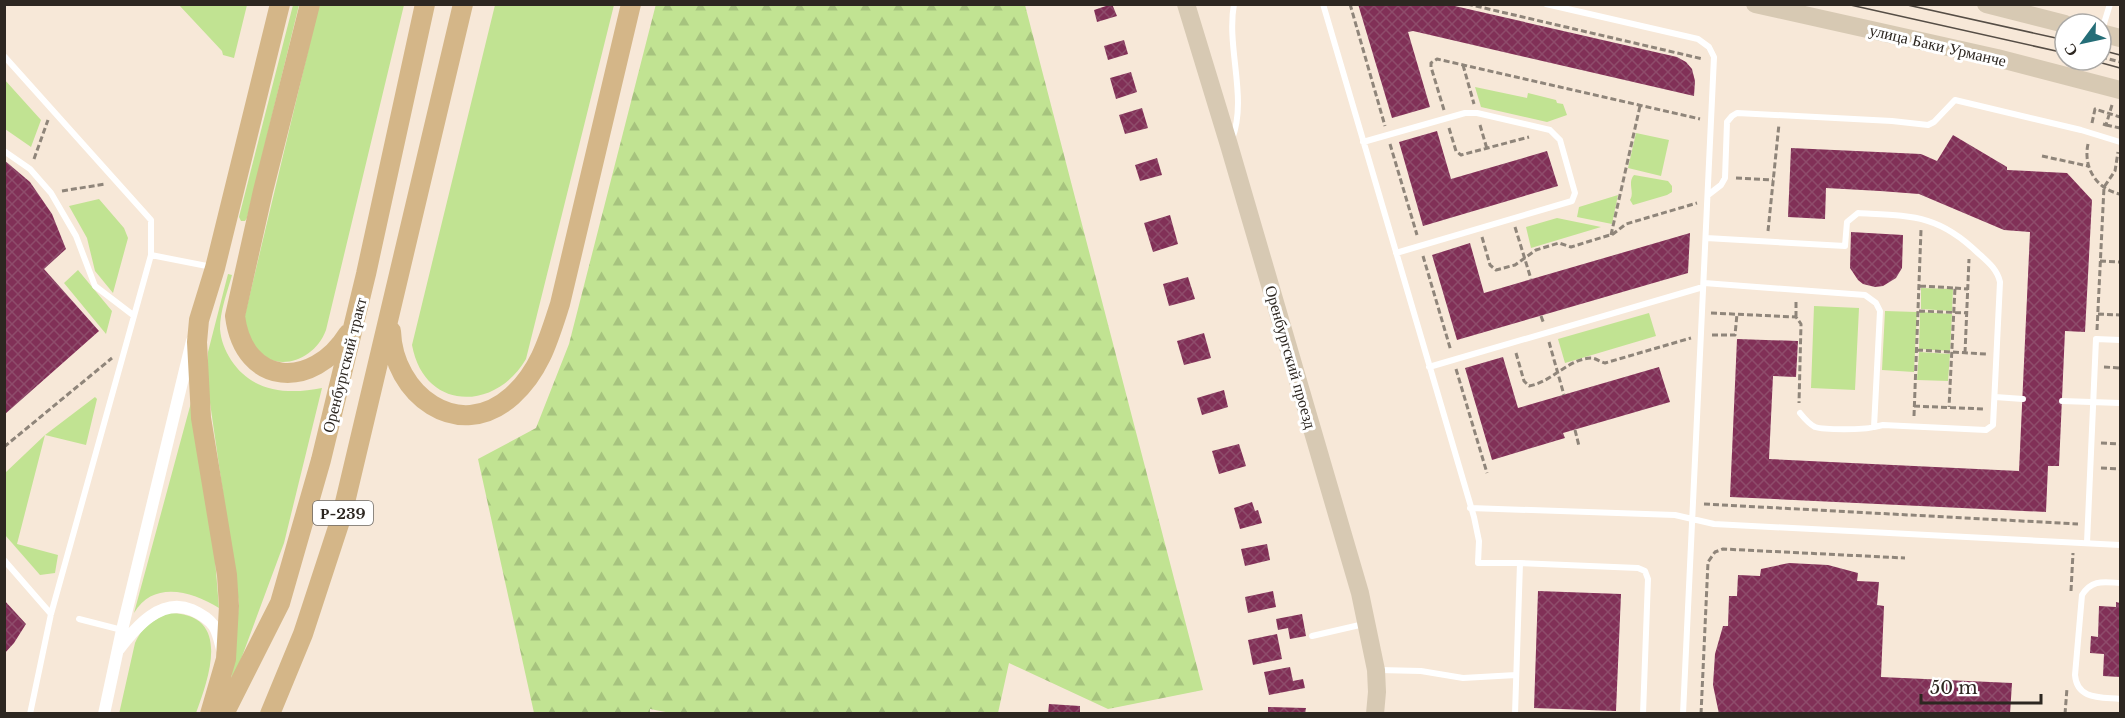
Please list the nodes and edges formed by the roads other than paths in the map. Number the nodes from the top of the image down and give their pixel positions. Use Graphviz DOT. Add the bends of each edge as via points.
graph roads {
  1 [pos="310,4"];
  2 [pos="425,4"];
  3 [pos="463,4"];
  4 [pos="631,4"];
  5 [pos="1186,4"];
  6 [pos="1200,4"];
  7 [pos="1234,4"];
  8 [pos="1323,4"];
  9 [pos="1546,4"];
  10 [pos="1755,4"];
  11 [pos="1986,4"];
  12 [pos="275,10"];
  13 [pos="2053,21"];
  14 [pos="1194,32"];
  15 [pos="4,56"];
  16 [pos="2121,90"];
  17 [pos="1363,142"];
  18 [pos="2121,142"];
  19 [pos="1229,145"];
  20 [pos="4,151"];
  21 [pos="1708,195"];
  22 [pos="1706,238"];
  23 [pos="1396,253"];
  24 [pos="151,255"];
  25 [pos="215,268"];
  26 [pos="1703,285"];
  27 [pos="393,305"];
  28 [pos="133,315"];
  29 [pos="200,320"];
  30 [pos="354,324"];
  31 [pos="2121,340"];
  32 [pos="1429,367"];
  33 [pos="1995,397"];
  34 [pos="2023,399"];
  35 [pos="2062,401"];
  36 [pos="2093,402"];
  37 [pos="2121,404"];
  38 [pos="1800,413"];
  39 [pos="1874,427"];
  40 [pos="1470,508"];
  41 [pos="1692,520"];
  42 [pos="2087,543"];
  43 [pos="2121,544"];
  44 [pos="4,560"];
  45 [pos="1520,563"];
  46 [pos="2121,583"];
  47 [pos="51,614"];
  48 [pos="79,619"];
  49 [pos="1368,624"];
  50 [pos="122,630"];
  51 [pos="1312,636"];
  52 [pos="117,652"];
  53 [pos="226,659"];
  54 [pos="1376,670"];
  55 [pos="1516,675"];
  56 [pos="2121,699"];
  57 [pos="30,714"];
  58 [pos="104,714"];
  59 [pos="210,714"];
  60 [pos="224,714"];
  61 [pos="270,714"];
  62 [pos="1375,714"];
  63 [pos="1515,714"];
  64 [pos="1643,714"];
  65 [pos="1683,714"];
  1 -- 30 [label="main road" via="241,287 235,316 237,332 250,357 262,367 288,374 327,360"];
  2 -- 30 [label="main road, Оренбургский тракт / Р-239"];
  3 -- 27 [label="main road, Оренбургский тракт / Р-239"];
  4 -- 27 [label="main road" via="560,304 545,349 532,373 510,398 481,413 449,413 431,407 407,383 398,366 391,334"];
  5 -- 14 [label="main road, Оренбургский проезд"];
  6 -- 14 [label="main road"];
  7 -- 19 [label="lane" via="1231,29 1238,110"];
  8 -- 17 [label="lane"];
  9 -- 21 [label="lane" via="1702,41 1712,51"];
  10 -- 16 [label="main road, улица Баки Урманче"];
  11 -- 13 [label="main road"];
  12 -- 25 [label="main road"];
  14 -- 19 [label="main road, Оренбургский проезд"];
  15 -- 24 [label="lane" via="151,220"];
  17 -- 23 [label="lane"];
  17 -- 23 [label="lane" via="1465,112 1551,130 1560,140 1575,196 1569,203"];
  18 -- 21 [label="lane" via="1955,100 1928,125 1737,113 1728,122 1725,178"];
  19 -- 49 [label="main road, Оренбургский проезд"];
  20 -- 28 [label="lane" via="30,169 51,193 76,236 95,286"];
  21 -- 22 [label="lane"];
  22 -- 26 [label="lane"];
  22 -- 33 [label="lane" via="1848,246 1847,222 1858,213 1920,218 1957,234 1999,277"];
  23 -- 32 [label="lane"];
  24 -- 25 [label="lane"];
  24 -- 28 [label="lane"];
  25 -- 29 [label="main road"];
  26 -- 32 [label="lane"];
  26 -- 39 [label="lane" via="1871,298 1878,307"];
  26 -- 41 [label="lane"];
  27 -- 61 [label="main road, Оренбургский тракт / Р-239" via="342,515 303,634"];
  28 -- 47 [label="lane"];
  29 -- 50 [label="street"];
  29 -- 53 [label="main road" via="197,342 201,418 229,595"];
  30 -- 60 [label="main road, Оренбургский тракт / Р-239" via="280,603"];
  31 -- 36 [label="lane" via="2096,339"];
  32 -- 40 [label="lane"];
  33 -- 34 [label="lane"];
  33 -- 39 [label="lane" via="1993,425 1986,430"];
  35 -- 36 [label="lane"];
  36 -- 37 [label="lane"];
  36 -- 42 [label="lane"];
  38 -- 39 [label="lane" via="1817,427"];
  40 -- 41 [label="lane" via="1675,515"];
  40 -- 45 [label="lane" via="1479,541 1478,562"];
  41 -- 42 [label="lane"];
  41 -- 65 [label="lane"];
  42 -- 43 [label="lane"];
  44 -- 47 [label="lane"];
  45 -- 55 [label="lane"];
  45 -- 64 [label="lane" via="1645,571 1648,579"];
  46 -- 56 [label="lane" via="2096,582 2082,595 2075,675 2086,695"];
  47 -- 57 [label="lane"];
  48 -- 50 [label="lane"];
  49 -- 51 [label="lane"];
  49 -- 54 [label="main road, Оренбургский проезд"];
  50 -- 52 [label="street"];
  52 -- 53 [label="street" via="152,615 169,607 185,607 203,615 215,628"];
  52 -- 58 [label="street"];
  53 -- 59 [label="main road"];
  54 -- 55 [label="lane" via="1421,671 1463,678"];
  54 -- 62 [label="main road, Оренбургский проезд"];
  55 -- 63 [label="lane"];
}
